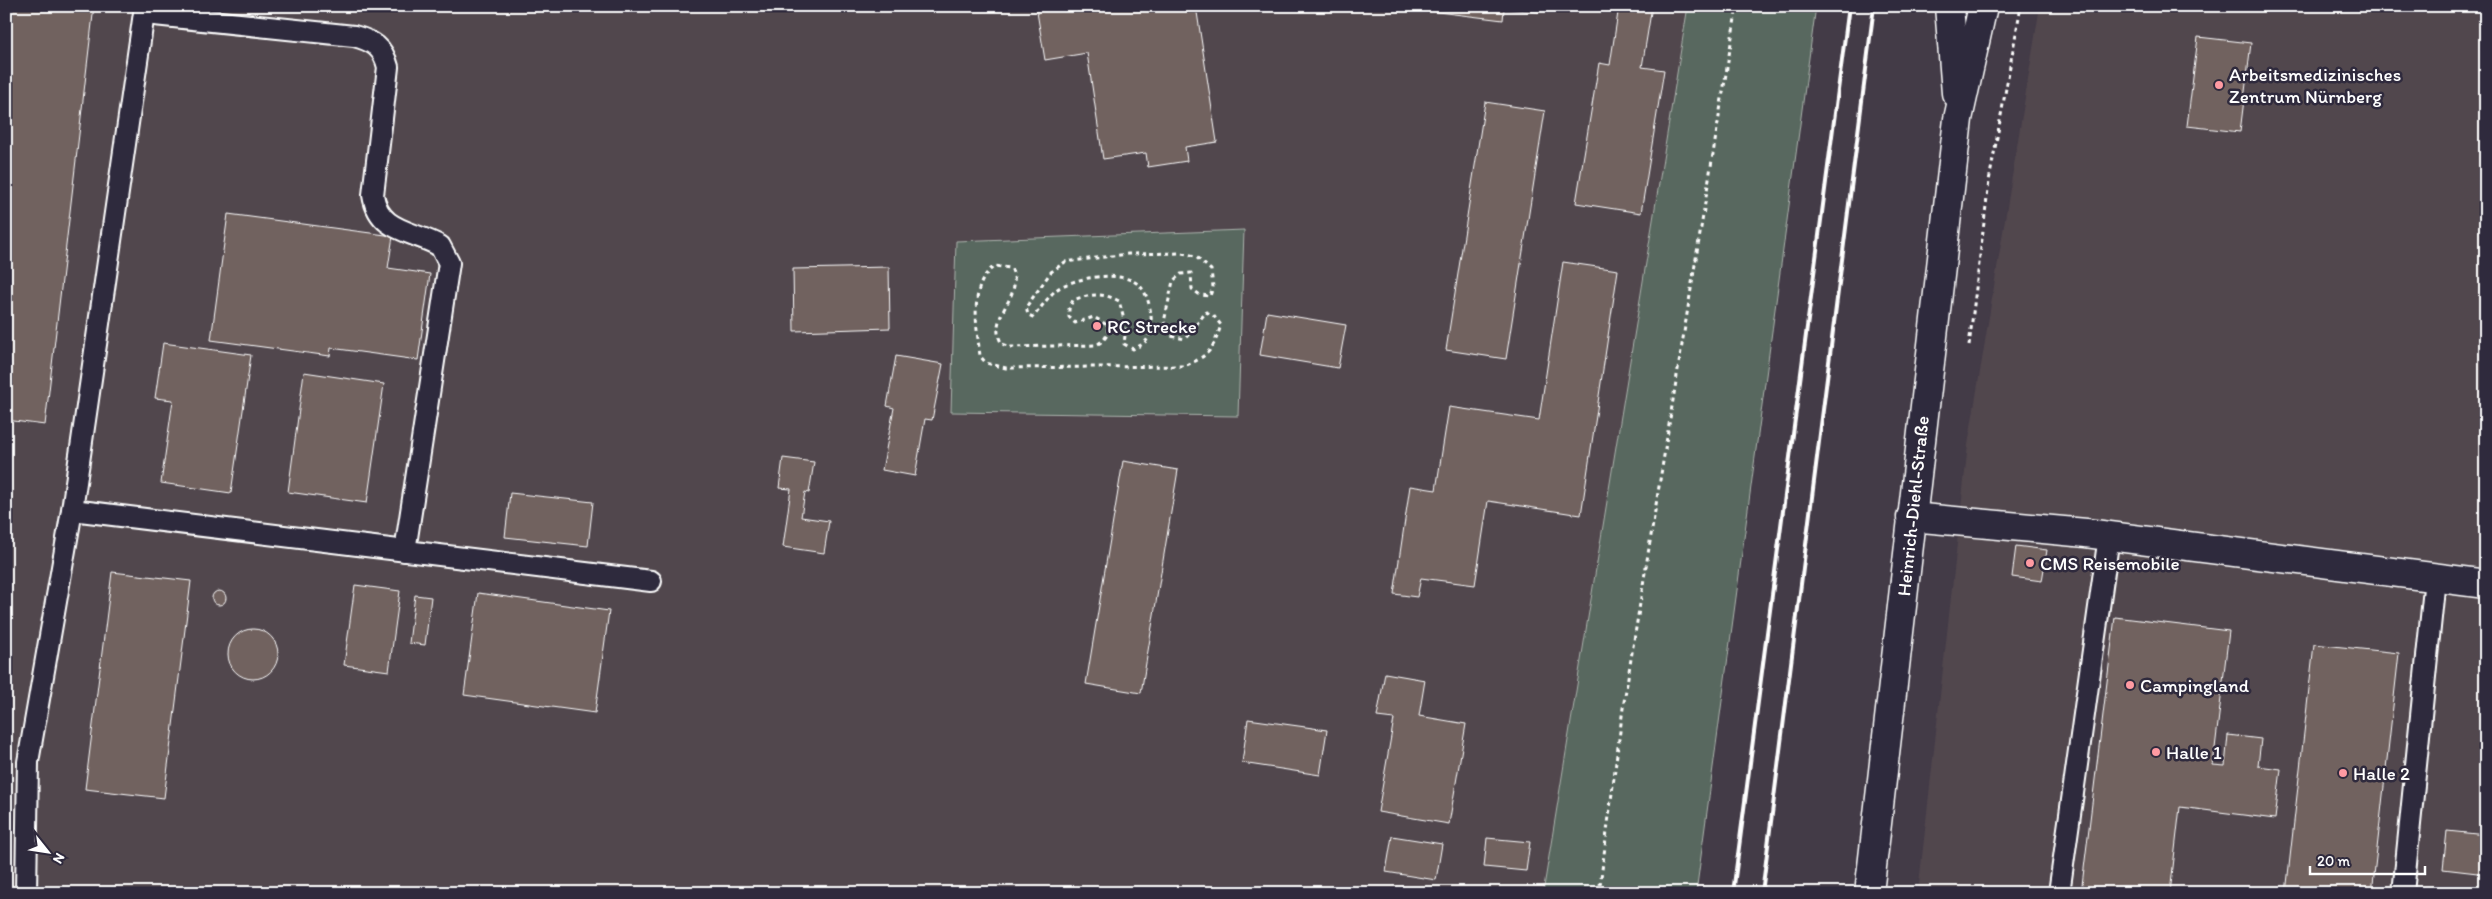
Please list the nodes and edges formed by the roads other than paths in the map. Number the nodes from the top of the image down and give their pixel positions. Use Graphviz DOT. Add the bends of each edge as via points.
graph roads {
  1 [pos="1949,6"];
  2 [pos="1983,6"];
  3 [pos="145,10"];
  4 [pos="1958,119"];
  5 [pos="72,510"];
  6 [pos="1911,517"];
  7 [pos="2109,536"];
  8 [pos="405,551"];
  9 [pos="2435,578"];
  10 [pos="651,581"];
  11 [pos="2486,584"];
  12 [pos="26,893"];
  13 [pos="1869,893"];
  14 [pos="2058,893"];
  15 [pos="2403,893"];
  1 -- 4 [label="main road"];
  2 -- 4 [label="main road"];
  3 -- 5 [label="lane"];
  3 -- 8 [label="lane" via="354,36 379,46 386,56 388,67 373,195 375,207 390,226 440,246 449,263"];
  4 -- 6 [label="main road, Heinrich-Diehl-Straße"];
  5 -- 8 [label="lane"];
  5 -- 12 [label="lane" via="28,762"];
  6 -- 7 [label="main road"];
  6 -- 13 [label="main road, Heinrich-Diehl-Straße" via="1886,764"];
  7 -- 9 [label="main road"];
  7 -- 14 [label="lane"];
  8 -- 10 [label="lane"];
  9 -- 11 [label="main road"];
  9 -- 15 [label="lane"];
}
